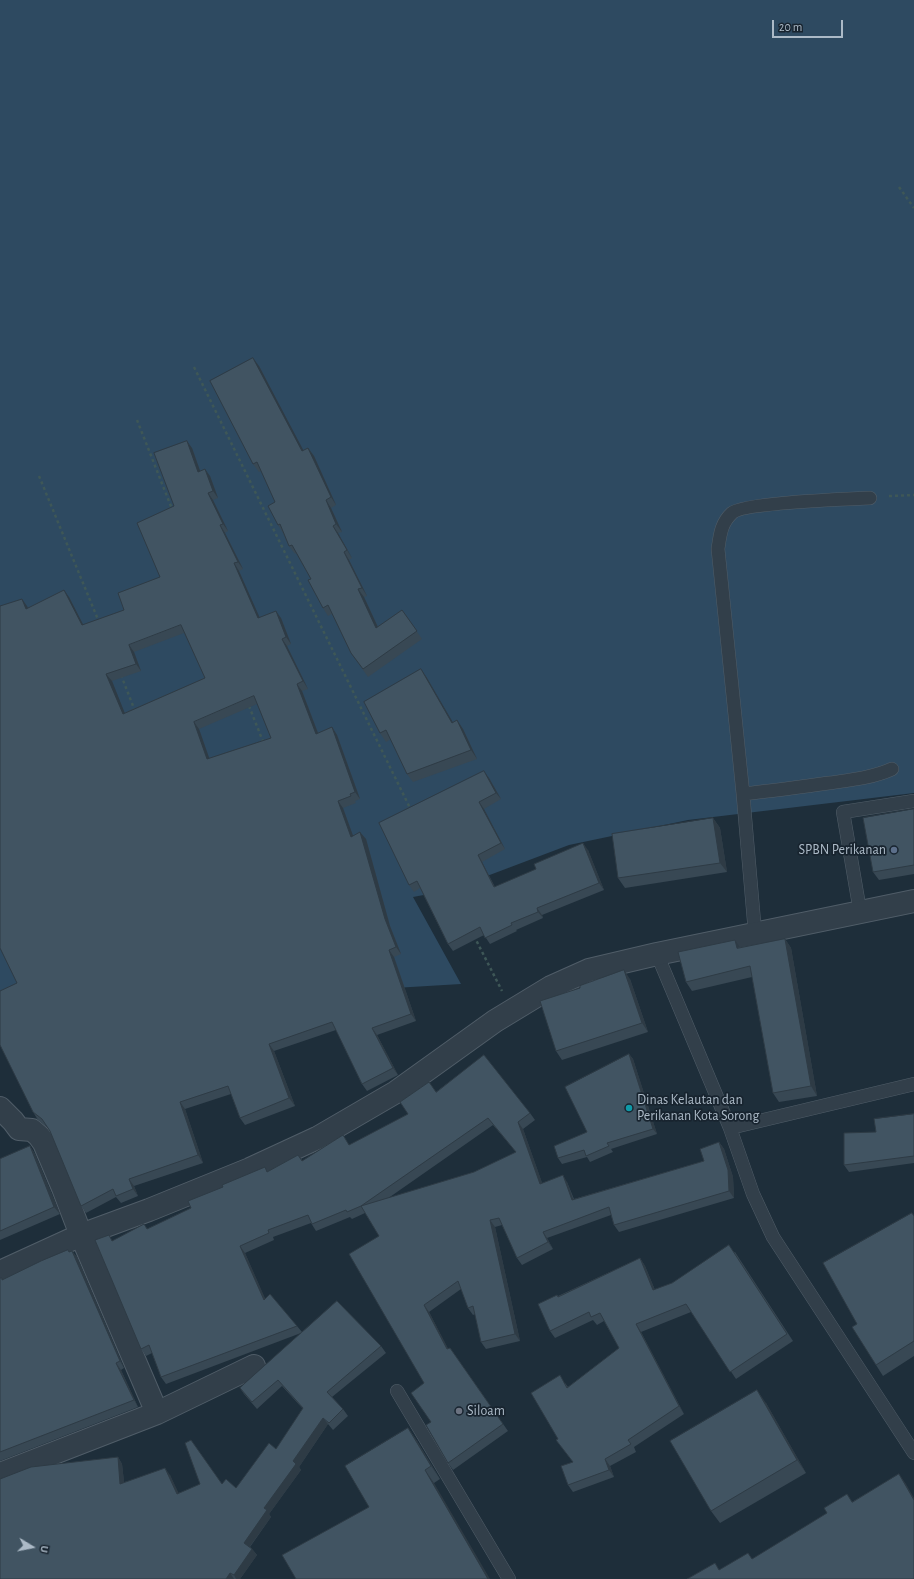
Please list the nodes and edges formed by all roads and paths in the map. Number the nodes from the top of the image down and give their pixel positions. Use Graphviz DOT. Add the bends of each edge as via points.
graph roads {
  1 [pos="899,187"];
  2 [pos="914,208"];
  3 [pos="194,367"];
  4 [pos="137,420"];
  5 [pos="39,476"];
  6 [pos="914,495"];
  7 [pos="870,498"];
  8 [pos="174,516"];
  9 [pos="100,623"];
  10 [pos="120,675"];
  11 [pos="247,701"];
  12 [pos="136,712"];
  13 [pos="265,746"];
  14 [pos="892,769"];
  15 [pos="743,794"];
  16 [pos="914,801"];
  17 [pos="411,811"];
  18 [pos="914,901"];
  19 [pos="860,911"];
  20 [pos="471,930"];
  21 [pos="755,933"];
  22 [pos="657,954"];
  23 [pos="512,1011"];
  24 [pos="914,1084"];
  25 [pos="0,1108"];
  26 [pos="730,1128"];
  27 [pos="81,1236"];
  28 [pos="0,1272"];
  29 [pos="254,1366"];
  30 [pos="398,1391"];
  31 [pos="157,1413"];
  32 [pos="914,1453"];
  33 [pos="0,1474"];
  34 [pos="509,1579"];
  1 -- 2 [label="path"];
  3 -- 17 [label="path"];
  4 -- 8 [label="path"];
  5 -- 9 [label="path"];
  6 -- 7 [label="path"];
  7 -- 15 [label="lane" via="756,506 733,511 722,524 718,549"];
  10 -- 12 [label="path"];
  11 -- 13 [label="path"];
  14 -- 15 [label="lane" via="880,775 857,779"];
  15 -- 21 [label="lane"];
  16 -- 19 [label="lane" via="843,812"];
  18 -- 19 [label="street"];
  19 -- 21 [label="street"];
  20 -- 23 [label="path"];
  21 -- 22 [label="street"];
  22 -- 23 [label="street" via="589,970 551,987"];
  22 -- 26 [label="lane"];
  23 -- 27 [label="street" via="396,1092 318,1138 250,1169"];
  24 -- 26 [label="lane"];
  25 -- 27 [label="street" via="19,1129 32,1130 44,1143"];
  26 -- 32 [label="lane" via="753,1194 773,1237"];
  27 -- 28 [label="street"];
  27 -- 31 [label="street"];
  29 -- 31 [label="street"];
  30 -- 34 [label="lane"];
  31 -- 33 [label="street"];
}
